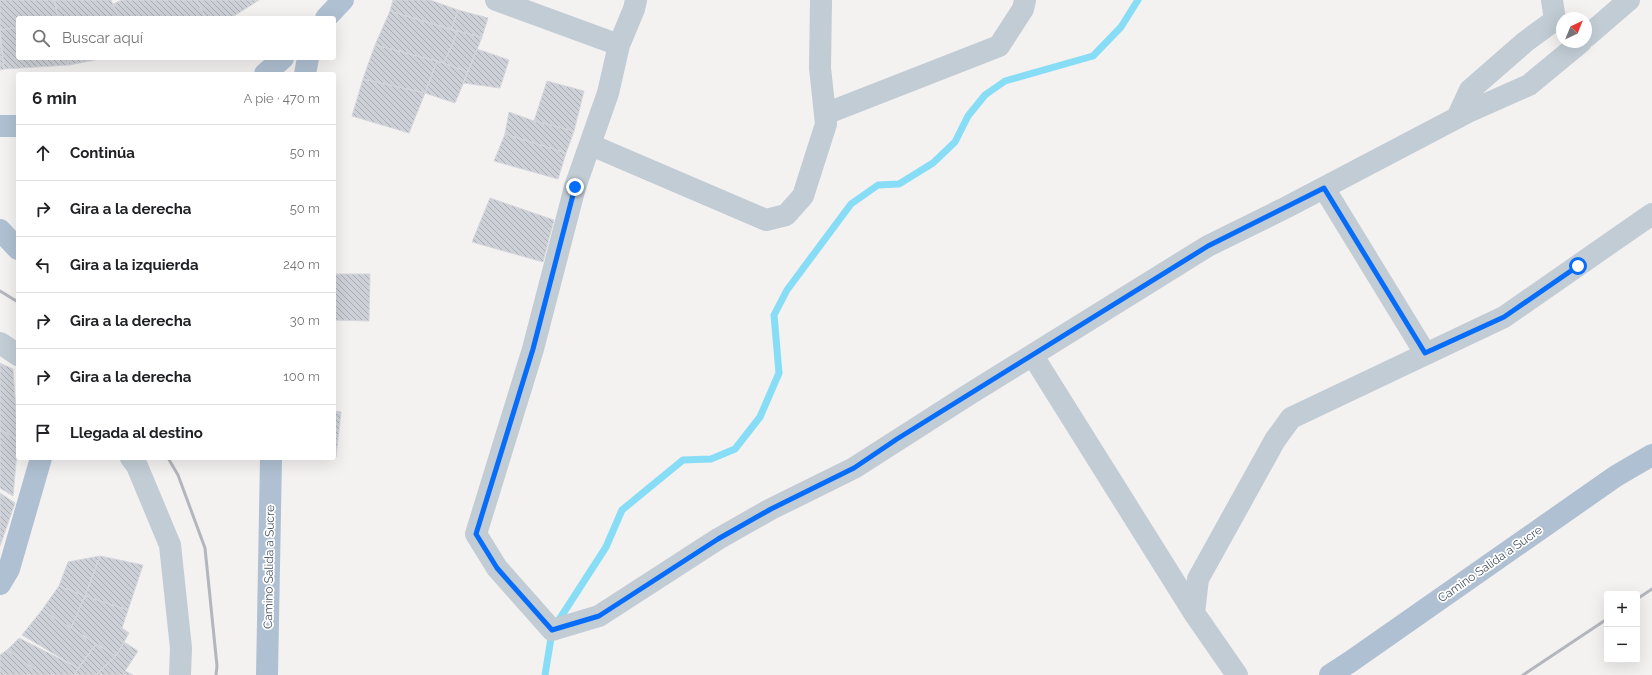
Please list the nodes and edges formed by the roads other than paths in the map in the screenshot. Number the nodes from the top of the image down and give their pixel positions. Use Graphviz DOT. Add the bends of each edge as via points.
graph roads {
  1 [pos="342,0"];
  2 [pos="496,0"];
  3 [pos="636,0"];
  4 [pos="821,0"];
  5 [pos="1025,0"];
  6 [pos="1552,0"];
  7 [pos="1629,0"];
  8 [pos="328,16"];
  9 [pos="1592,33"];
  10 [pos="619,45"];
  11 [pos="1574,48"];
  12 [pos="281,60"];
  13 [pos="308,60"];
  14 [pos="267,72"];
  15 [pos="305,72"];
  16 [pos="825,114"];
  17 [pos="1457,118"];
  18 [pos="0,126"];
  19 [pos="16,126"];
  20 [pos="590,145"];
  21 [pos="1324,188"];
  22 [pos="1652,214"];
  23 [pos="0,230"];
  24 [pos="16,247"];
  25 [pos="0,343"];
  26 [pos="16,353"];
  27 [pos="1425,353"];
  28 [pos="1033,356"];
  29 [pos="1652,455"];
  30 [pos="40,460"];
  31 [pos="132,460"];
  32 [pos="271,460"];
  33 [pos="3,572"];
  34 [pos="1194,613"];
  35 [pos="180,675"];
  36 [pos="267,675"];
  37 [pos="1237,675"];
  38 [pos="1330,675"];
  1 -- 8 [label="main road"];
  2 -- 10 [label="street"];
  3 -- 10 [label="street"];
  4 -- 16 [label="street" via="820,68"];
  5 -- 16 [label="street" via="1023,9 999,46"];
  6 -- 17 [label="street" via="1555,20 1525,42 1470,90"];
  7 -- 9 [label="street"];
  10 -- 20 [label="street" via="608,93"];
  11 -- 17 [label="street" via="1529,85"];
  12 -- 14 [label="main road"];
  13 -- 15 [label="main road"];
  16 -- 20 [label="street" via="826,124 803,196 786,215 766,220"];
  17 -- 21 [label="street"];
  18 -- 19 [label="main road"];
  20 -- 28 [label="street" via="575,187 533,349 476,534 497,568 552,630 599,616 718,539 771,509 854,468"];
  21 -- 27 [label="street"];
  21 -- 28 [label="street" via="1208,246"];
  22 -- 27 [label="street" via="1504,317"];
  23 -- 24 [label="main road"];
  25 -- 26 [label="street"];
  27 -- 34 [label="street" via="1291,418 1275,440 1198,579"];
  28 -- 34 [label="street"];
  29 -- 38 [label="main road, Camino Salida a Sucre" via="1616,476"];
  30 -- 33 [label="main road"];
  31 -- 35 [label="street" via="170,545 182,648"];
  32 -- 36 [label="main road, Camino Salida a Sucre"];
  34 -- 37 [label="street"];
}
